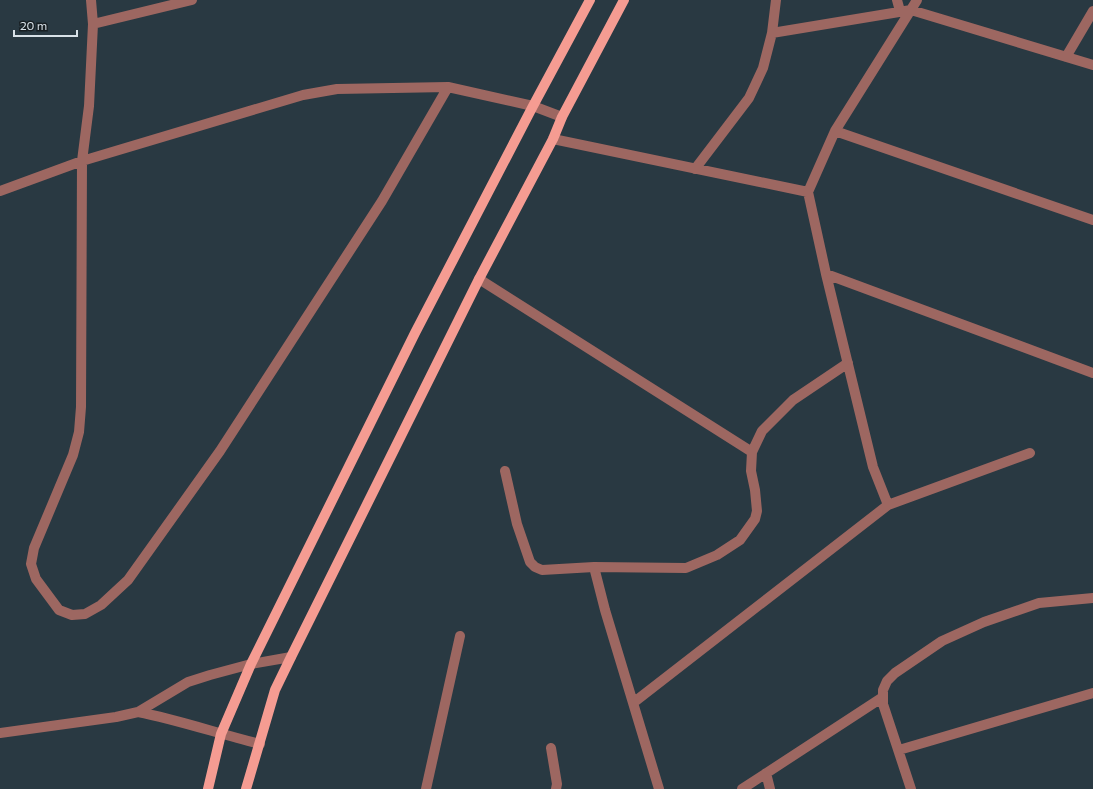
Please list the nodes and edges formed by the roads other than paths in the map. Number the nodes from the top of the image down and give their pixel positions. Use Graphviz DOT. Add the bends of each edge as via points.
graph roads {
  1 [pos="92,0"];
  2 [pos="192,0"];
  3 [pos="590,0"];
  4 [pos="624,0"];
  5 [pos="776,0"];
  6 [pos="897,0"];
  7 [pos="918,0"];
  8 [pos="911,10"];
  9 [pos="900,11"];
  10 [pos="1093,11"];
  11 [pos="93,24"];
  12 [pos="772,33"];
  13 [pos="1066,57"];
  14 [pos="1093,65"];
  15 [pos="448,87"];
  16 [pos="533,106"];
  17 [pos="562,117"];
  18 [pos="835,131"];
  19 [pos="553,139"];
  20 [pos="82,161"];
  21 [pos="695,169"];
  22 [pos="0,191"];
  23 [pos="808,192"];
  24 [pos="1093,220"];
  25 [pos="826,274"];
  26 [pos="478,279"];
  27 [pos="848,363"];
  28 [pos="1093,373"];
  29 [pos="752,452"];
  30 [pos="1030,453"];
  31 [pos="505,471"];
  32 [pos="888,505"];
  33 [pos="594,567"];
  34 [pos="1093,598"];
  35 [pos="460,636"];
  36 [pos="291,657"];
  37 [pos="251,664"];
  38 [pos="1093,693"];
  39 [pos="883,697"];
  40 [pos="633,703"];
  41 [pos="138,712"];
  42 [pos="0,733"];
  43 [pos="221,734"];
  44 [pos="260,744"];
  45 [pos="551,748"];
  46 [pos="899,750"];
  47 [pos="766,773"];
  48 [pos="208,789"];
  49 [pos="246,789"];
  50 [pos="426,789"];
  51 [pos="556,789"];
  52 [pos="659,789"];
  53 [pos="742,789"];
  54 [pos="770,789"];
  55 [pos="911,789"];
  1 -- 11 [label="street"];
  2 -- 11 [label="street"];
  3 -- 16 [label="main road"];
  4 -- 17 [label="main road"];
  5 -- 12 [label="street"];
  6 -- 9 [label="street"];
  7 -- 8 [label="street"];
  8 -- 9 [label="street"];
  8 -- 13 [label="street"];
  8 -- 18 [label="street"];
  9 -- 12 [label="street"];
  10 -- 13 [label="street"];
  11 -- 20 [label="street" via="89,106"];
  12 -- 21 [label="street" via="763,68 749,98"];
  13 -- 14 [label="street"];
  15 -- 16 [label="street"];
  15 -- 20 [label="street" via="337,88 303,95"];
  15 -- 20 [label="street" via="378,208 220,451 183,503 128,580 101,605 85,614 72,615 58,610 36,579 31,564 34,548 73,455 79,432"];
  16 -- 17 [label="street"];
  16 -- 37 [label="main road" via="415,333"];
  17 -- 19 [label="main road"];
  18 -- 23 [label="street"];
  18 -- 24 [label="street"];
  19 -- 21 [label="street"];
  19 -- 26 [label="main road"];
  20 -- 22 [label="street"];
  21 -- 23 [label="street"];
  23 -- 25 [label="street"];
  25 -- 27 [label="street"];
  25 -- 28 [label="street"];
  26 -- 29 [label="street"];
  26 -- 36 [label="main road"];
  27 -- 29 [label="street" via="793,400 762,431"];
  27 -- 32 [label="street" via="874,467"];
  29 -- 33 [label="street" via="751,471 757,511 755,519 740,540 717,555 686,568"];
  30 -- 32 [label="street"];
  31 -- 33 [label="street" via="517,524 534,567 542,570"];
  32 -- 40 [label="street"];
  33 -- 40 [label="street"];
  34 -- 39 [label="street" via="1039,603 984,622 942,641 895,673 887,681"];
  35 -- 50 [label="street"];
  36 -- 37 [label="street"];
  36 -- 44 [label="main road" via="275,690"];
  37 -- 41 [label="street" via="188,682"];
  37 -- 43 [label="main road"];
  38 -- 46 [label="street"];
  39 -- 46 [label="street" via="883,704"];
  39 -- 47 [label="street"];
  40 -- 52 [label="street"];
  41 -- 42 [label="street"];
  41 -- 43 [label="street" via="165,717"];
  43 -- 44 [label="street"];
  43 -- 48 [label="main road"];
  44 -- 49 [label="main road"];
  45 -- 51 [label="street"];
  46 -- 55 [label="street"];
  47 -- 53 [label="street"];
  47 -- 54 [label="street"];
}
